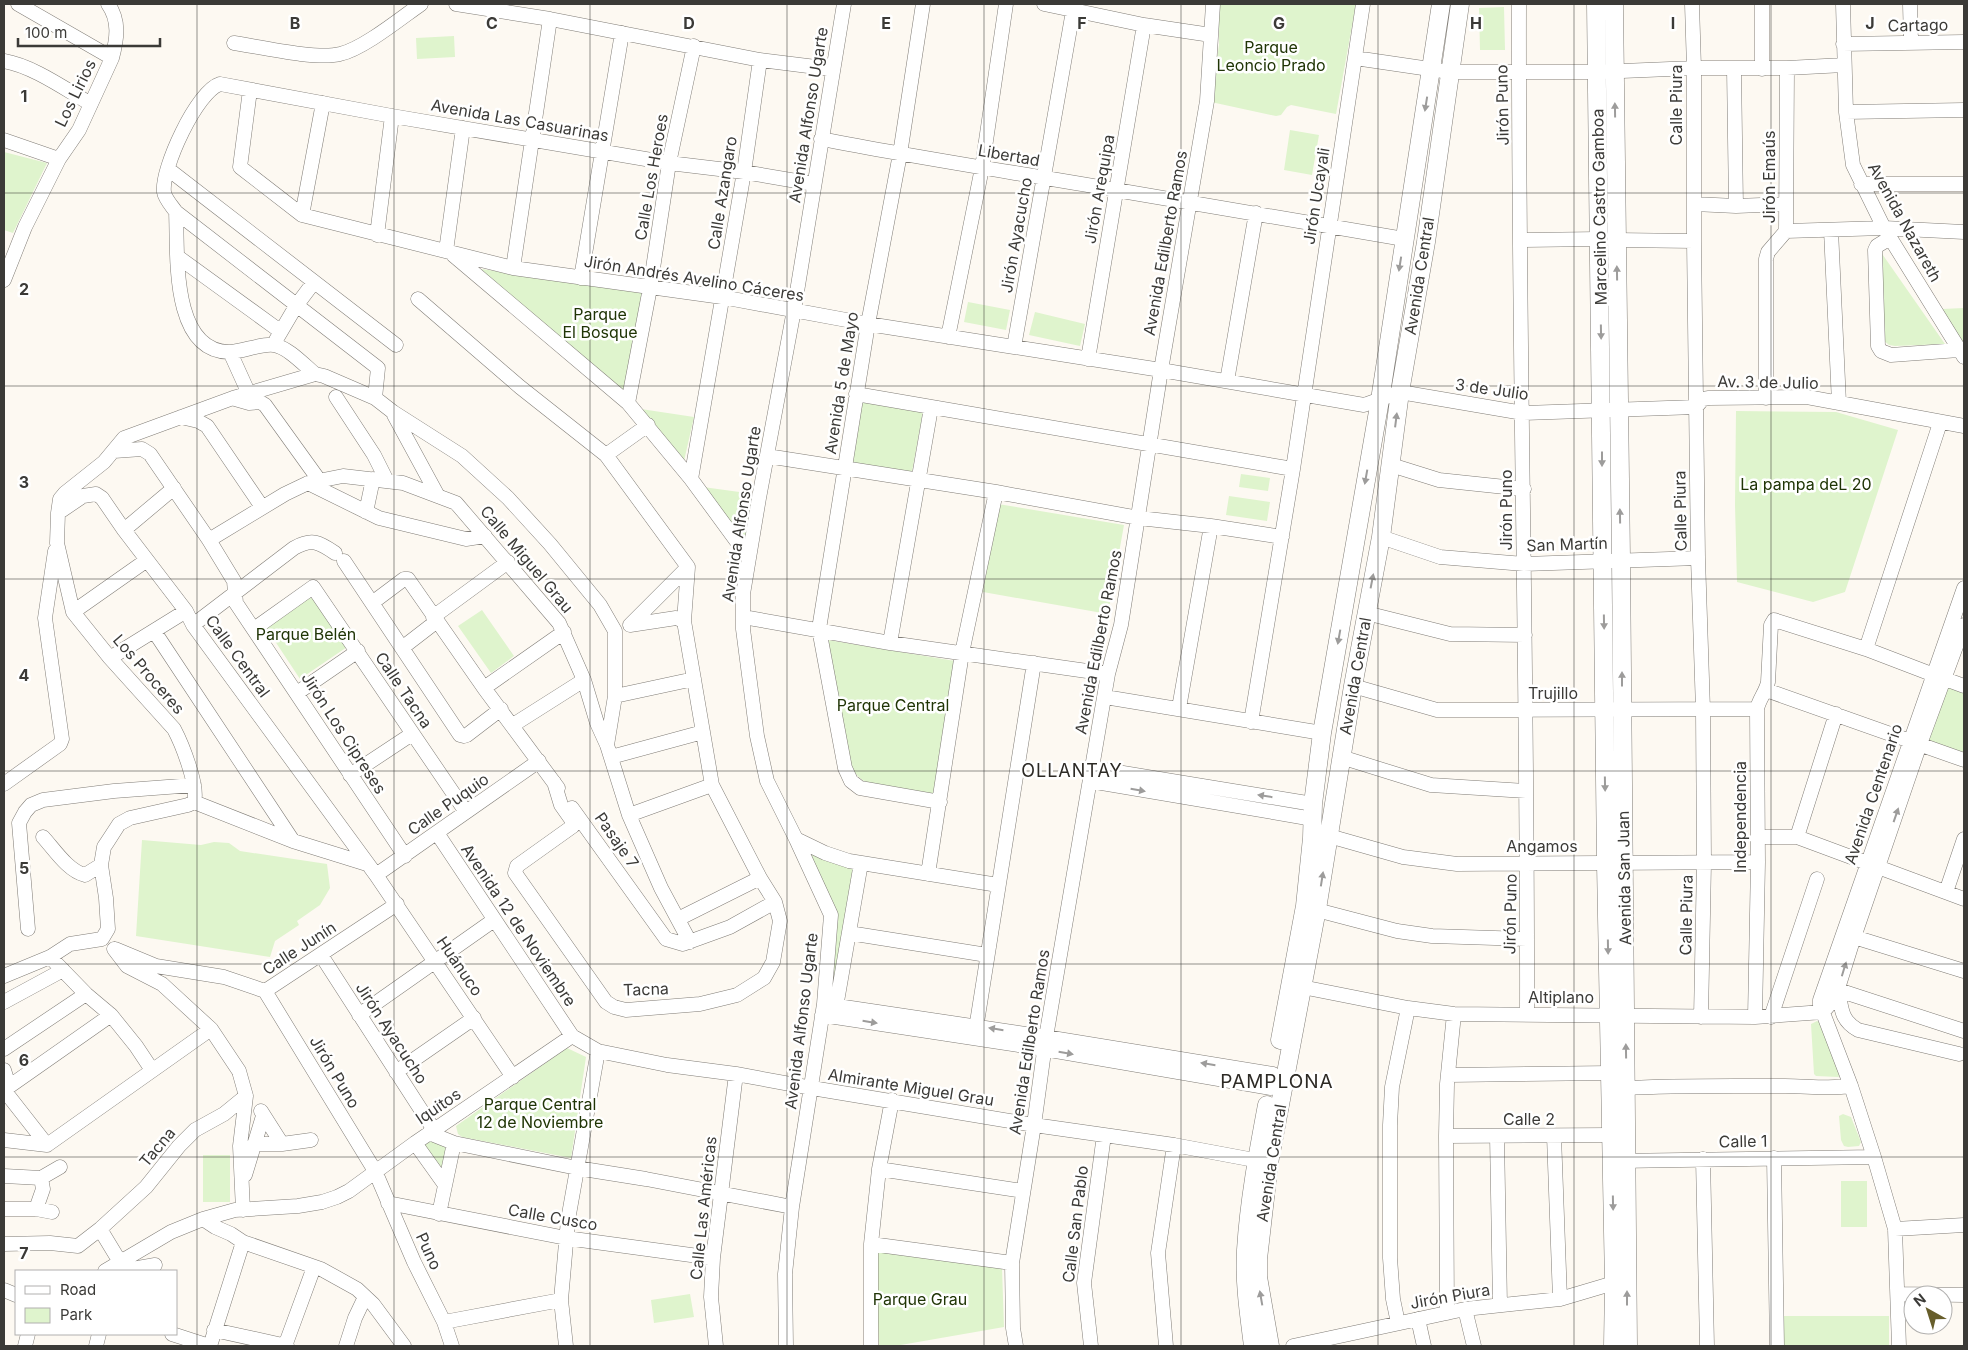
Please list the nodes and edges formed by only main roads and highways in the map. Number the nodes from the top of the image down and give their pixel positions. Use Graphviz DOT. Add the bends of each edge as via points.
graph roads {
  1 [pos="1441,4"];
  2 [pos="1460,4"];
  3 [pos="1596,4"];
  4 [pos="1614,4"];
  5 [pos="1606,71"];
  6 [pos="1610,410"];
  7 [pos="1615,864"];
  8 [pos="1310,908"];
  9 [pos="1617,1015"];
  10 [pos="1620,1161"];
  11 [pos="1262,1162"];
  12 [pos="1253,1346"];
  13 [pos="1270,1346"];
  14 [pos="1613,1346"];
  15 [pos="1628,1346"];
  1 -- 8 [label="main road, Avenida Central, one-way" via="1380,400 1322,733 1313,811"];
  8 -- 2 [label="main road, Avenida Central, one-way" via="1329,836 1381,537"];
  3 -- 5 [label="main road, Marcelino Castro Gamboa"];
  4 -- 5 [label="main road, Marcelino Castro Gamboa"];
  5 -- 6 [label="main road, Marcelino Castro Gamboa"];
  6 -- 7 [label="main road, Avenida San Juan, one-way" via="1603,560 1604,710"];
  7 -- 6 [label="main road, Avenida San Juan, one-way" via="1622,710 1621,560"];
  7 -- 9 [label="main road, Avenida San Juan"];
  8 -- 11 [label="main road, Avenida Central" via="1272,1081"];
  8 -- 11 [label="main road, Avenida Central" via="1302,987"];
  10 -- 9 [label="main road, Avenida San Juan, one-way" via="1626,1088"];
  9 -- 10 [label="main road, Avenida San Juan" via="1611,1073 1612,1135"];
  10 -- 14 [label="main road, Avenida San Juan, one-way"];
  15 -- 10 [label="main road, Avenida San Juan, one-way"];
  11 -- 12 [label="main road, Avenida Central" via="1246,1250 1246,1288"];
  13 -- 11 [label="main road, Avenida Central, one-way" via="1258,1277"];
}
